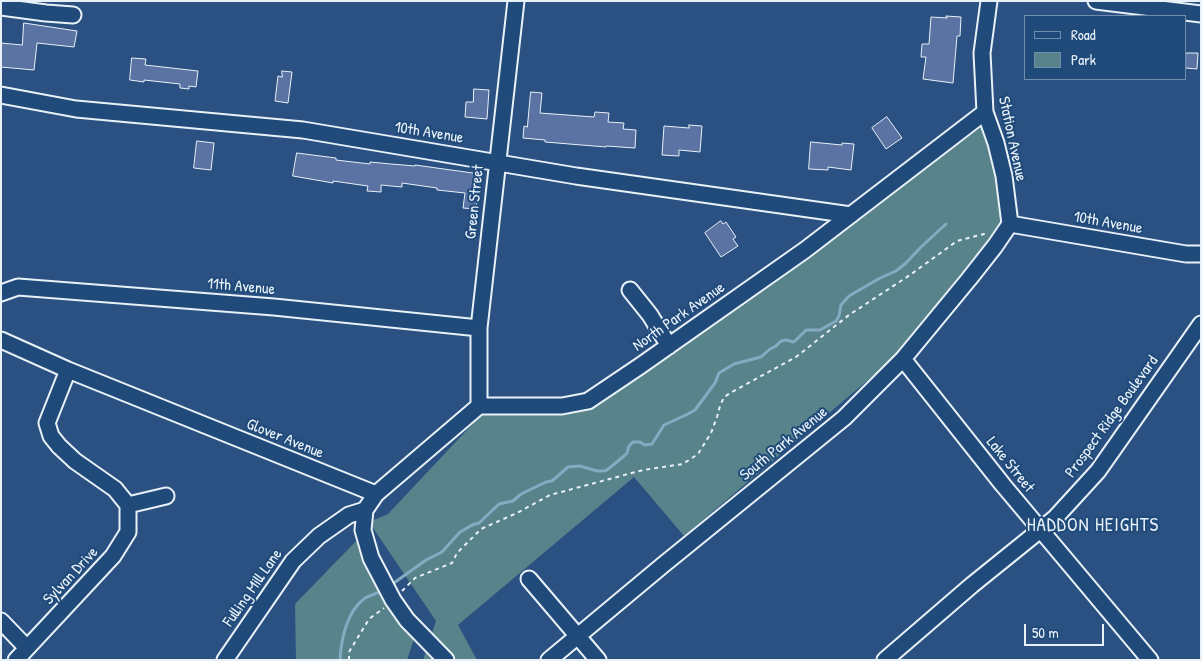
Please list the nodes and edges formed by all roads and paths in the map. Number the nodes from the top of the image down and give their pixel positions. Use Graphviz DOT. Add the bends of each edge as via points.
graph roads {
  1 [pos="516,1"];
  2 [pos="989,1"];
  3 [pos="1096,1"];
  4 [pos="1,7"];
  5 [pos="1201,14"];
  6 [pos="73,15"];
  7 [pos="1,95"];
  8 [pos="985,112"];
  9 [pos="498,162"];
  10 [pos="851,214"];
  11 [pos="1010,224"];
  12 [pos="997,242"];
  13 [pos="1201,254"];
  14 [pos="630,290"];
  15 [pos="1,293"];
  16 [pos="1201,324"];
  17 [pos="479,328"];
  18 [pos="1,340"];
  19 [pos="668,346"];
  20 [pos="902,359"];
  21 [pos="68,370"];
  22 [pos="479,406"];
  23 [pos="376,494"];
  24 [pos="166,496"];
  25 [pos="128,505"];
  26 [pos="365,510"];
  27 [pos="1040,530"];
  28 [pos="529,579"];
  29 [pos="389,592"];
  30 [pos="1,621"];
  31 [pos="578,636"];
  32 [pos="27,648"];
  33 [pos="16,660"];
  34 [pos="224,660"];
  35 [pos="349,660"];
  36 [pos="446,660"];
  37 [pos="549,660"];
  38 [pos="598,660"];
  39 [pos="885,660"];
  40 [pos="1150,660"];
  1 -- 9 [label="street, Green Street"];
  2 -- 8 [label="street, Station Avenue" via="982,53"];
  3 -- 5 [label="street"];
  4 -- 6 [label="street"];
  7 -- 9 [label="street, 10th Avenue" via="76,109 303,130"];
  8 -- 10 [label="street, North Park Avenue"];
  8 -- 11 [label="street, Station Avenue" via="1004,176"];
  9 -- 10 [label="street, 10th Avenue"];
  9 -- 17 [label="street, Green Street"];
  10 -- 19 [label="street, North Park Avenue"];
  11 -- 12 [label="street, South Park Avenue"];
  11 -- 13 [label="street, 10th Avenue"];
  12 -- 20 [label="street, South Park Avenue"];
  12 -- 29 [label="path" via="984,234 956,241 849,315 796,357 724,397 711,433 698,454 683,464 643,470 550,494 481,529 457,553 452,564"];
  14 -- 19 [label="street" via="650,315"];
  15 -- 17 [label="street, 11th Avenue" via="18,287 274,307"];
  16 -- 27 [label="street, Prospect Ridge Boulevard" via="1098,471"];
  17 -- 22 [label="street, Green Street"];
  18 -- 21 [label="street, Glover Avenue"];
  19 -- 22 [label="street, North Park Avenue" via="588,401 562,406"];
  20 -- 27 [label="street, Lake Street"];
  20 -- 31 [label="street, South Park Avenue" via="844,418"];
  21 -- 23 [label="street, Glover Avenue"];
  21 -- 25 [label="street" via="47,423 51,436 75,461 115,489"];
  22 -- 23 [label="street"];
  23 -- 26 [label="street"];
  24 -- 25 [label="street"];
  25 -- 32 [label="street, Sylvan Drive" via="128,532 113,556"];
  26 -- 29 [label="street" via="363,530 371,558"];
  26 -- 34 [label="street, Fulling Mill Lane" via="349,514 293,561"];
  27 -- 39 [label="street, Prospect Ridge Boulevard"];
  27 -- 40 [label="street, Lake Street"];
  28 -- 31 [label="street"];
  29 -- 35 [label="path" via="349,652"];
  29 -- 36 [label="street" via="407,620"];
  30 -- 32 [label="street"];
  31 -- 37 [label="street, South Park Avenue"];
  31 -- 38 [label="street"];
  32 -- 33 [label="street, Sylvan Drive"];
}
